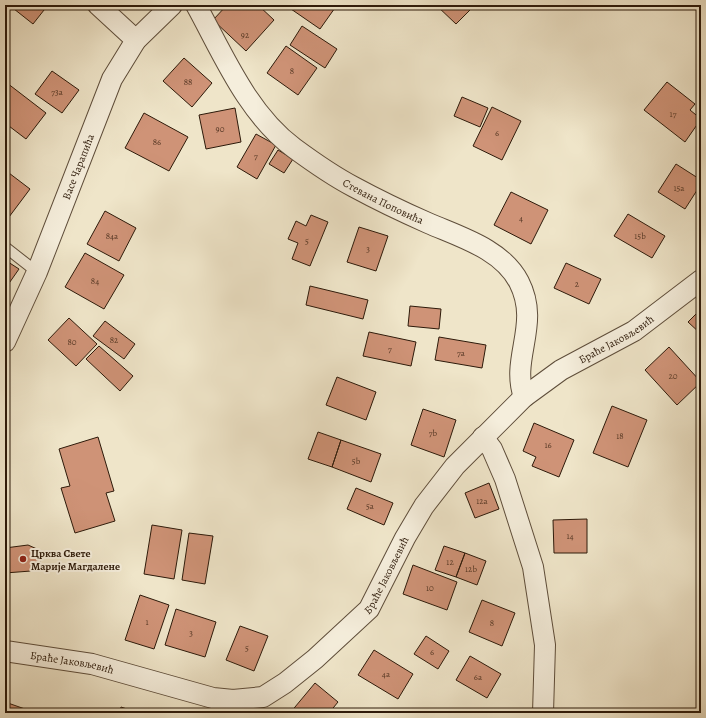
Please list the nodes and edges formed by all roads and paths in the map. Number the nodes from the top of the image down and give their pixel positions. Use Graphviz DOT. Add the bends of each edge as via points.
graph roads {
  1 [pos="98,5"];
  2 [pos="172,5"];
  3 [pos="196,5"];
  4 [pos="136,40"];
  5 [pos="5,247"];
  6 [pos="37,272"];
  7 [pos="701,280"];
  8 [pos="5,342"];
  9 [pos="524,397"];
  10 [pos="483,437"];
  11 [pos="5,651"];
  12 [pos="543,713"];
  1 -- 4 [label="street"];
  2 -- 4 [label="street, Васе Чарапића"];
  3 -- 9 [label="street, Стевана Поповића" via="259,116 293,147 354,187 462,236 493,253 507,265 523,291 528,309 528,325 519,378"];
  4 -- 6 [label="street, Васе Чарапића" via="102,101"];
  5 -- 6 [label="lane"];
  6 -- 8 [label="street, Васе Чарапића"];
  7 -- 9 [label="street, Браће Јаковљевић" via="634,331 561,370"];
  9 -- 10 [label="street, Браће Јаковљевић"];
  10 -- 11 [label="street, Браће Јаковљевић" via="455,466 424,506 369,609 316,659 273,692 252,699 213,698 92,664"];
  10 -- 12 [label="street" via="492,449 505,479 533,567 544,645"];
}
